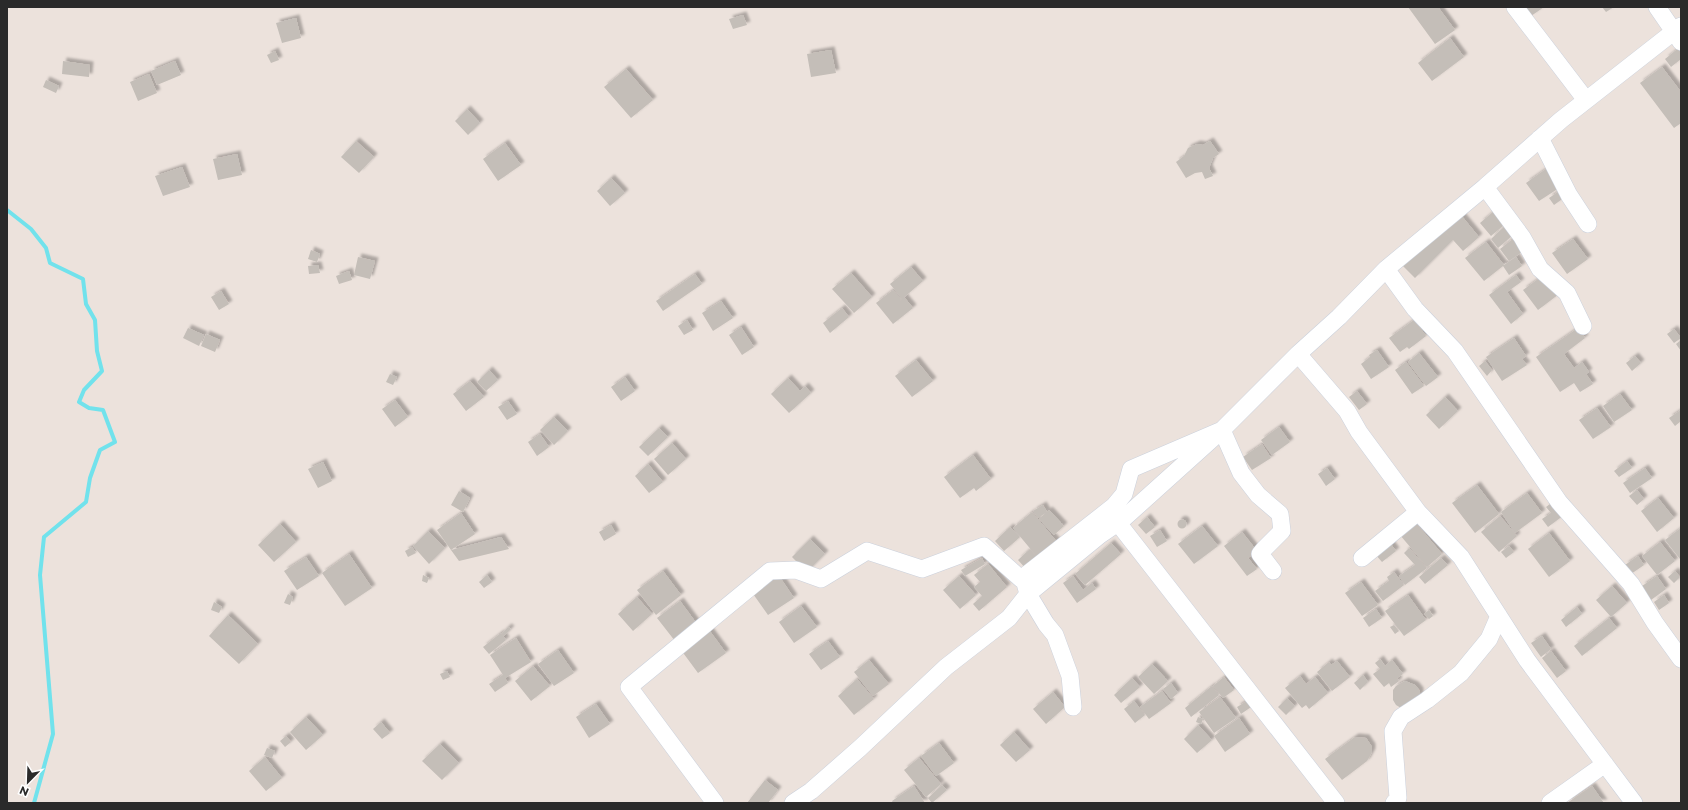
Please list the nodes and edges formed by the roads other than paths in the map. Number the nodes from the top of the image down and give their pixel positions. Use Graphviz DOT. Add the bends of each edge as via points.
graph roads {
  1 [pos="1515,7"];
  2 [pos="1657,7"];
  3 [pos="1679,33"];
  4 [pos="1586,100"];
  5 [pos="1540,138"];
  6 [pos="1485,187"];
  7 [pos="1588,224"];
  8 [pos="1386,269"];
  9 [pos="1583,326"];
  10 [pos="1298,354"];
  11 [pos="1222,430"];
  12 [pos="1418,512"];
  13 [pos="1118,523"];
  14 [pos="1362,558"];
  15 [pos="1273,572"];
  16 [pos="1021,579"];
  17 [pos="1028,594"];
  18 [pos="1499,616"];
  19 [pos="1681,659"];
  20 [pos="1073,707"];
  21 [pos="1604,764"];
  22 [pos="715,803"];
  23 [pos="793,803"];
  24 [pos="1336,803"];
  25 [pos="1394,803"];
  26 [pos="1550,803"];
  27 [pos="1634,803"];
  1 -- 4 [label="street"];
  2 -- 3 [label="street"];
  3 -- 4 [label="street"];
  4 -- 5 [label="street"];
  5 -- 6 [label="street"];
  5 -- 7 [label="street" via="1569,195"];
  6 -- 8 [label="street"];
  6 -- 9 [label="street" via="1522,238 1540,270 1567,293"];
  8 -- 10 [label="street"];
  8 -- 19 [label="street" via="1415,309 1455,351 1559,502 1631,584"];
  10 -- 11 [label="street"];
  10 -- 12 [label="street" via="1347,411 1359,432"];
  11 -- 13 [label="street"];
  11 -- 15 [label="street" via="1241,473 1258,495 1280,514 1282,532 1260,554"];
  11 -- 16 [label="street" via="1132,469 1124,494 1114,506"];
  12 -- 14 [label="street"];
  12 -- 18 [label="street" via="1461,557"];
  13 -- 17 [label="street"];
  13 -- 24 [label="street"];
  16 -- 17 [label="street"];
  16 -- 22 [label="street" via="984,546 922,569 867,551 821,579 796,570 770,571 629,687"];
  17 -- 20 [label="street" via="1054,635 1070,676"];
  17 -- 23 [label="street" via="1009,618 946,667 860,748 811,791"];
  18 -- 21 [label="street" via="1527,660"];
  18 -- 25 [label="street" via="1489,639 1461,672 1401,717 1394,731 1398,798"];
  21 -- 26 [label="street"];
  21 -- 27 [label="street"];
}
